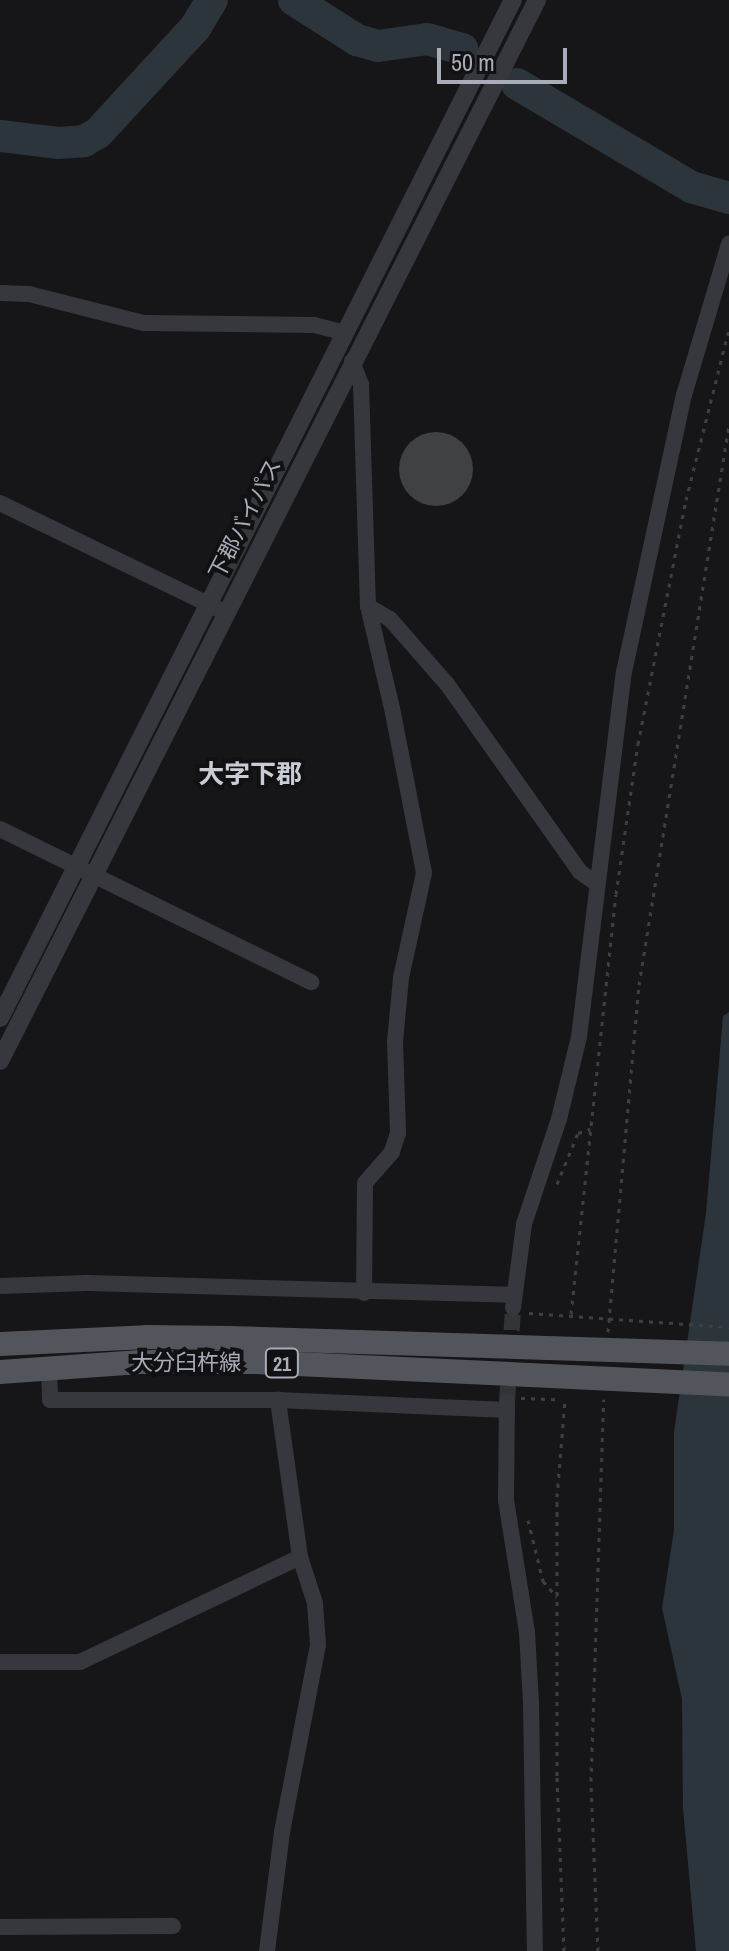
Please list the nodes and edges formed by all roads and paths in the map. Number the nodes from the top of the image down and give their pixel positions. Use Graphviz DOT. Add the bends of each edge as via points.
graph roads {
  1 [pos="513,0"];
  2 [pos="537,0"];
  3 [pos="729,244"];
  4 [pos="0,293"];
  5 [pos="729,329"];
  6 [pos="345,333"];
  7 [pos="352,361"];
  8 [pos="729,425"];
  9 [pos="0,503"];
  10 [pos="368,606"];
  11 [pos="216,608"];
  12 [pos="0,829"];
  13 [pos="84,870"];
  14 [pos="596,883"];
  15 [pos="311,982"];
  16 [pos="0,1018"];
  17 [pos="0,1061"];
  18 [pos="590,1128"];
  19 [pos="554,1190"];
  20 [pos="0,1286"];
  21 [pos="364,1293"];
  22 [pos="571,1314"];
  23 [pos="588,1314"];
  24 [pos="729,1327"];
  25 [pos="608,1338"];
  26 [pos="0,1344"];
  27 [pos="729,1354"];
  28 [pos="49,1368"];
  29 [pos="0,1372"];
  30 [pos="729,1384"];
  31 [pos="565,1389"];
  32 [pos="604,1397"];
  33 [pos="278,1400"];
  34 [pos="528,1519"];
  35 [pos="300,1557"];
  36 [pos="557,1597"];
  37 [pos="0,1662"];
  38 [pos="173,1926"];
  39 [pos="0,1927"];
  40 [pos="267,1951"];
  41 [pos="535,1951"];
  42 [pos="564,1951"];
  43 [pos="598,1951"];
  1 -- 6 [label="street, 下郡バイパス"];
  2 -- 7 [label="street, 下郡バイパス"];
  3 -- 14 [label="street" via="684,395 624,672"];
  4 -- 6 [label="street" via="29,294 144,323 314,325"];
  5 -- 18 [label="path" via="686,500 638,744"];
  6 -- 11 [label="street, 下郡バイパス"];
  7 -- 10 [label="street" via="361,384"];
  7 -- 11 [label="street, 下郡バイパス"];
  8 -- 25 [label="path" via="639,985"];
  9 -- 11 [label="street"];
  10 -- 14 [label="street" via="390,619 447,684 580,872"];
  10 -- 21 [label="street" via="424,873 395,1041 398,1133 392,1152 365,1183"];
  11 -- 13 [label="street, 下郡バイパス"];
  12 -- 13 [label="street"];
  13 -- 15 [label="street"];
  13 -- 16 [label="street, 下郡バイパス"];
  13 -- 17 [label="street, 下郡バイパス"];
  14 -- 21 [label="street" via="579,1037 524,1224 514,1302"];
  18 -- 19 [label="path" via="578,1133"];
  18 -- 22 [label="path"];
  20 -- 21 [label="street" via="87,1283"];
  23 -- 24 [label="path"];
  26 -- 27 [label="main road, 大分臼杵線 / 21" via="146,1337"];
  28 -- 29 [label="main road, 大分臼杵線 / 21"];
  28 -- 31 [label="main road, 大分臼杵線 / 21" via="254,1362"];
  28 -- 33 [label="street" via="50,1400"];
  30 -- 31 [label="main road, 21"];
  31 -- 36 [label="path"];
  32 -- 43 [label="path" via="591,1781"];
  33 -- 35 [label="street"];
  33 -- 41 [label="street" via="507,1406 506,1500 527,1632 531,1703"];
  34 -- 36 [label="path" via="543,1581"];
  35 -- 37 [label="street" via="80,1662"];
  35 -- 40 [label="street" via="315,1603 318,1645 282,1832"];
  36 -- 42 [label="path"];
  38 -- 39 [label="street"];
}
